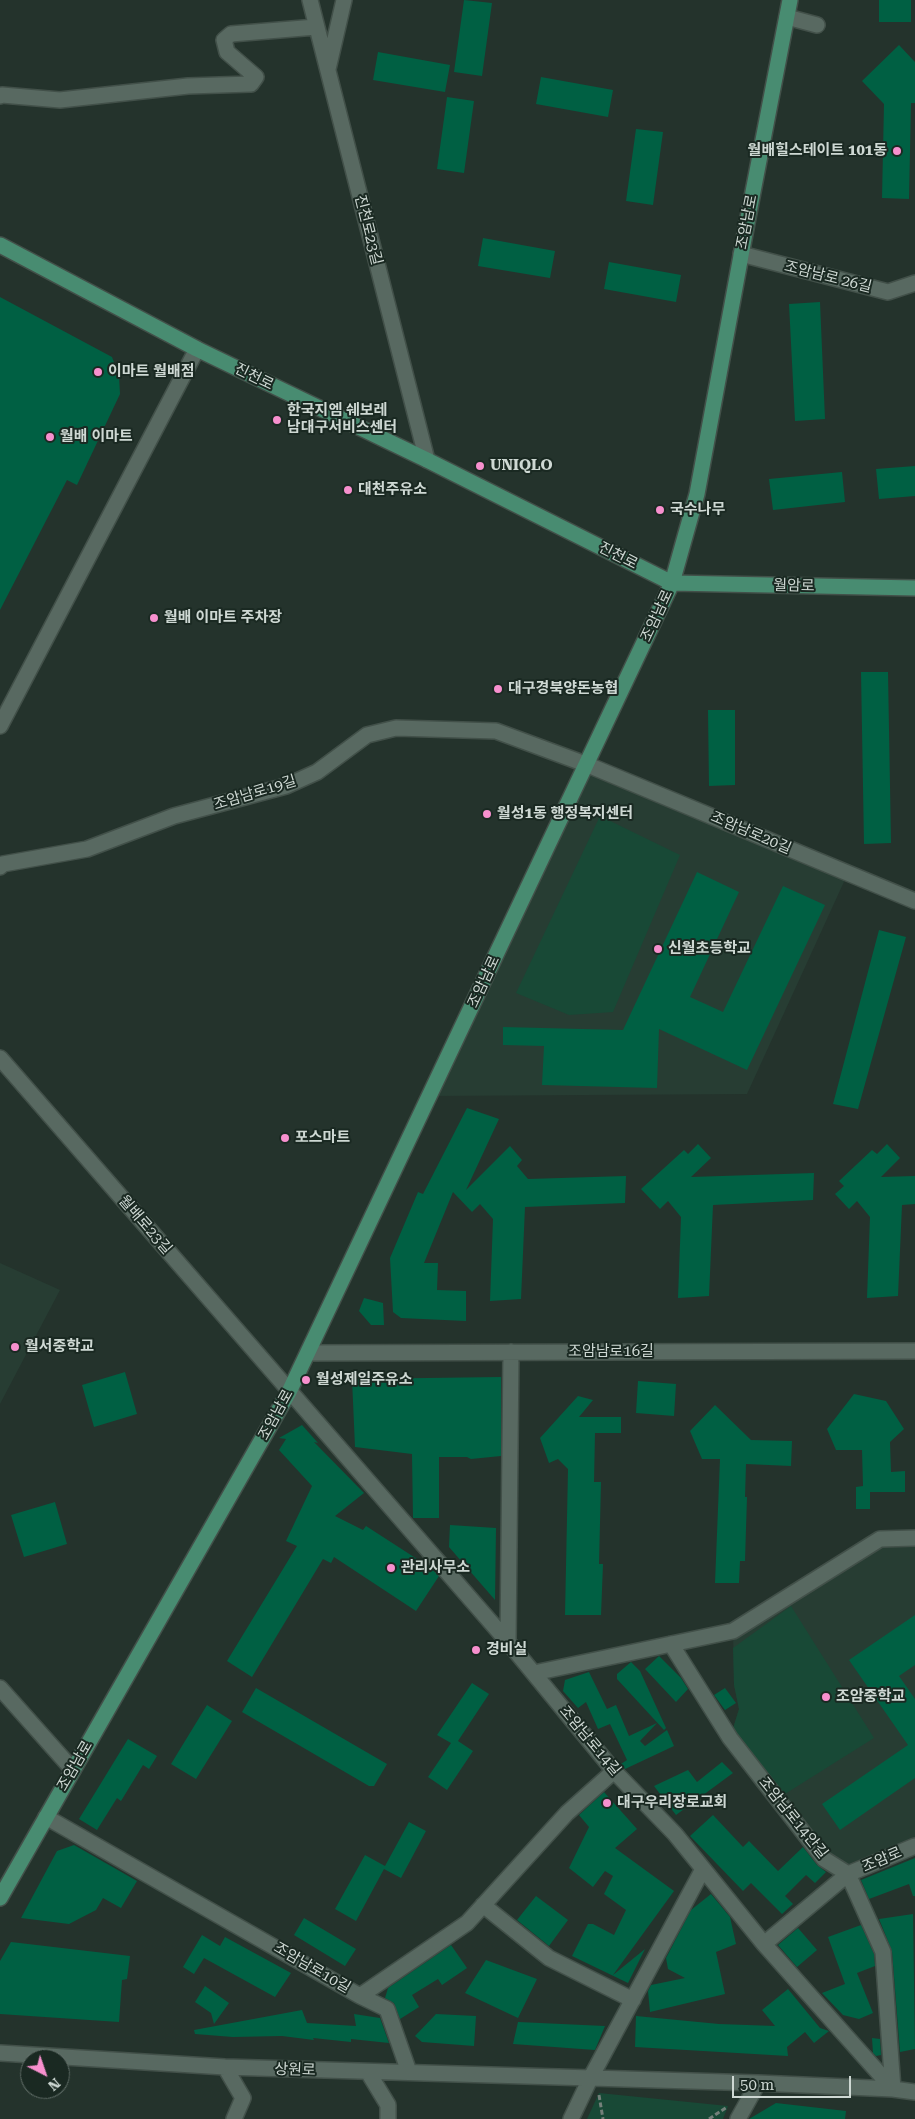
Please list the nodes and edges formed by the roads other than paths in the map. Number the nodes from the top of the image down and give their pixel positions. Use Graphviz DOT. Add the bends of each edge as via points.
graph roads {
  1 [pos="310,0"];
  2 [pos="344,0"];
  3 [pos="790,0"];
  4 [pos="787,17"];
  5 [pos="818,25"];
  6 [pos="316,27"];
  7 [pos="328,72"];
  8 [pos="0,96"];
  9 [pos="0,245"];
  10 [pos="741,254"];
  11 [pos="915,283"];
  12 [pos="197,349"];
  13 [pos="428,460"];
  14 [pos="672,583"];
  15 [pos="915,588"];
  16 [pos="0,726"];
  17 [pos="588,765"];
  18 [pos="0,867"];
  19 [pos="915,901"];
  20 [pos="0,1058"];
  21 [pos="915,1351"];
  22 [pos="511,1352"];
  23 [pos="308,1353"];
  24 [pos="289,1392"];
  25 [pos="915,1538"];
  26 [pos="508,1642"];
  27 [pos="671,1644"];
  28 [pos="534,1673"];
  29 [pos="0,1688"];
  30 [pos="73,1770"];
  31 [pos="614,1771"];
  32 [pos="46,1817"];
  33 [pos="915,1846"];
  34 [pos="703,1869"];
  35 [pos="848,1874"];
  36 [pos="0,1898"];
  37 [pos="483,1904"];
  38 [pos="764,1944"];
  39 [pos="360,1996"];
  40 [pos="633,2000"];
  41 [pos="0,2054"];
  42 [pos="225,2067"];
  43 [pos="368,2072"];
  44 [pos="409,2072"];
  45 [pos="590,2079"];
  46 [pos="758,2083"];
  47 [pos="893,2089"];
  48 [pos="915,2092"];
  49 [pos="234,2119"];
  50 [pos="388,2119"];
  51 [pos="571,2119"];
  52 [pos="738,2119"];
  1 -- 6 [label="street, 진천로23길"];
  2 -- 7 [label="street"];
  3 -- 4 [label="main road, 조암남로"];
  4 -- 5 [label="street"];
  4 -- 10 [label="main road, 조암남로"];
  6 -- 7 [label="street, 진천로23길"];
  6 -- 8 [label="street" via="231,34 224,40 227,52 256,77 251,84 188,86 60,100"];
  7 -- 13 [label="street, 진천로23길"];
  9 -- 12 [label="main road, 진천로"];
  10 -- 11 [label="street, 조암남로 26길" via="888,292"];
  10 -- 14 [label="main road, 조암남로" via="697,494"];
  12 -- 13 [label="main road, 진천로"];
  12 -- 16 [label="street"];
  13 -- 14 [label="main road, 진천로"];
  14 -- 15 [label="main road, 월암로"];
  14 -- 17 [label="main road, 조암남로"];
  17 -- 18 [label="street, 조암남로19길" via="496,731 396,728 367,735 317,772 286,786 174,816 87,849"];
  17 -- 19 [label="street, 조암남로20길"];
  17 -- 23 [label="main road, 조암남로"];
  20 -- 24 [label="street, 월배로23길"];
  21 -- 22 [label="street, 조암남로16길"];
  22 -- 23 [label="street, 조암남로16길"];
  22 -- 26 [label="street"];
  23 -- 24 [label="main road, 조암남로"];
  24 -- 26 [label="street, 조암남로14길"];
  24 -- 30 [label="main road, 조암남로"];
  25 -- 27 [label="street" via="880,1539 733,1631"];
  26 -- 28 [label="street, 조암남로14길"];
  27 -- 28 [label="street"];
  27 -- 35 [label="street, 조암남로14안길" via="730,1738 824,1860"];
  28 -- 31 [label="street, 조암남로14길"];
  29 -- 30 [label="street"];
  30 -- 32 [label="main road, 조암남로"];
  31 -- 34 [label="street, 조암남로14길" via="675,1834"];
  31 -- 37 [label="street, 조암남로10길" via="567,1813"];
  32 -- 36 [label="main road, 조암남로"];
  32 -- 39 [label="street, 조암남로10길"];
  33 -- 35 [label="street, 조암로"];
  34 -- 38 [label="street, 조암남로14길"];
  34 -- 40 [label="street"];
  35 -- 38 [label="street, 조암로"];
  35 -- 47 [label="street" via="882,1952"];
  37 -- 39 [label="street, 조암남로10길" via="467,1923"];
  37 -- 40 [label="street" via="549,1958"];
  38 -- 47 [label="street, 조암남로14길"];
  39 -- 44 [label="street" via="387,2009"];
  40 -- 45 [label="street"];
  41 -- 42 [label="street, 상원로"];
  42 -- 43 [label="street, 상원로"];
  42 -- 49 [label="street" via="243,2098"];
  43 -- 44 [label="street, 상원로"];
  43 -- 50 [label="street" via="388,2105"];
  44 -- 45 [label="street, 상원로"];
  45 -- 46 [label="street, 상원로"];
  45 -- 51 [label="street"];
  46 -- 47 [label="street, 상원로"];
  46 -- 52 [label="street"];
  47 -- 48 [label="street, 상원로"];
}
